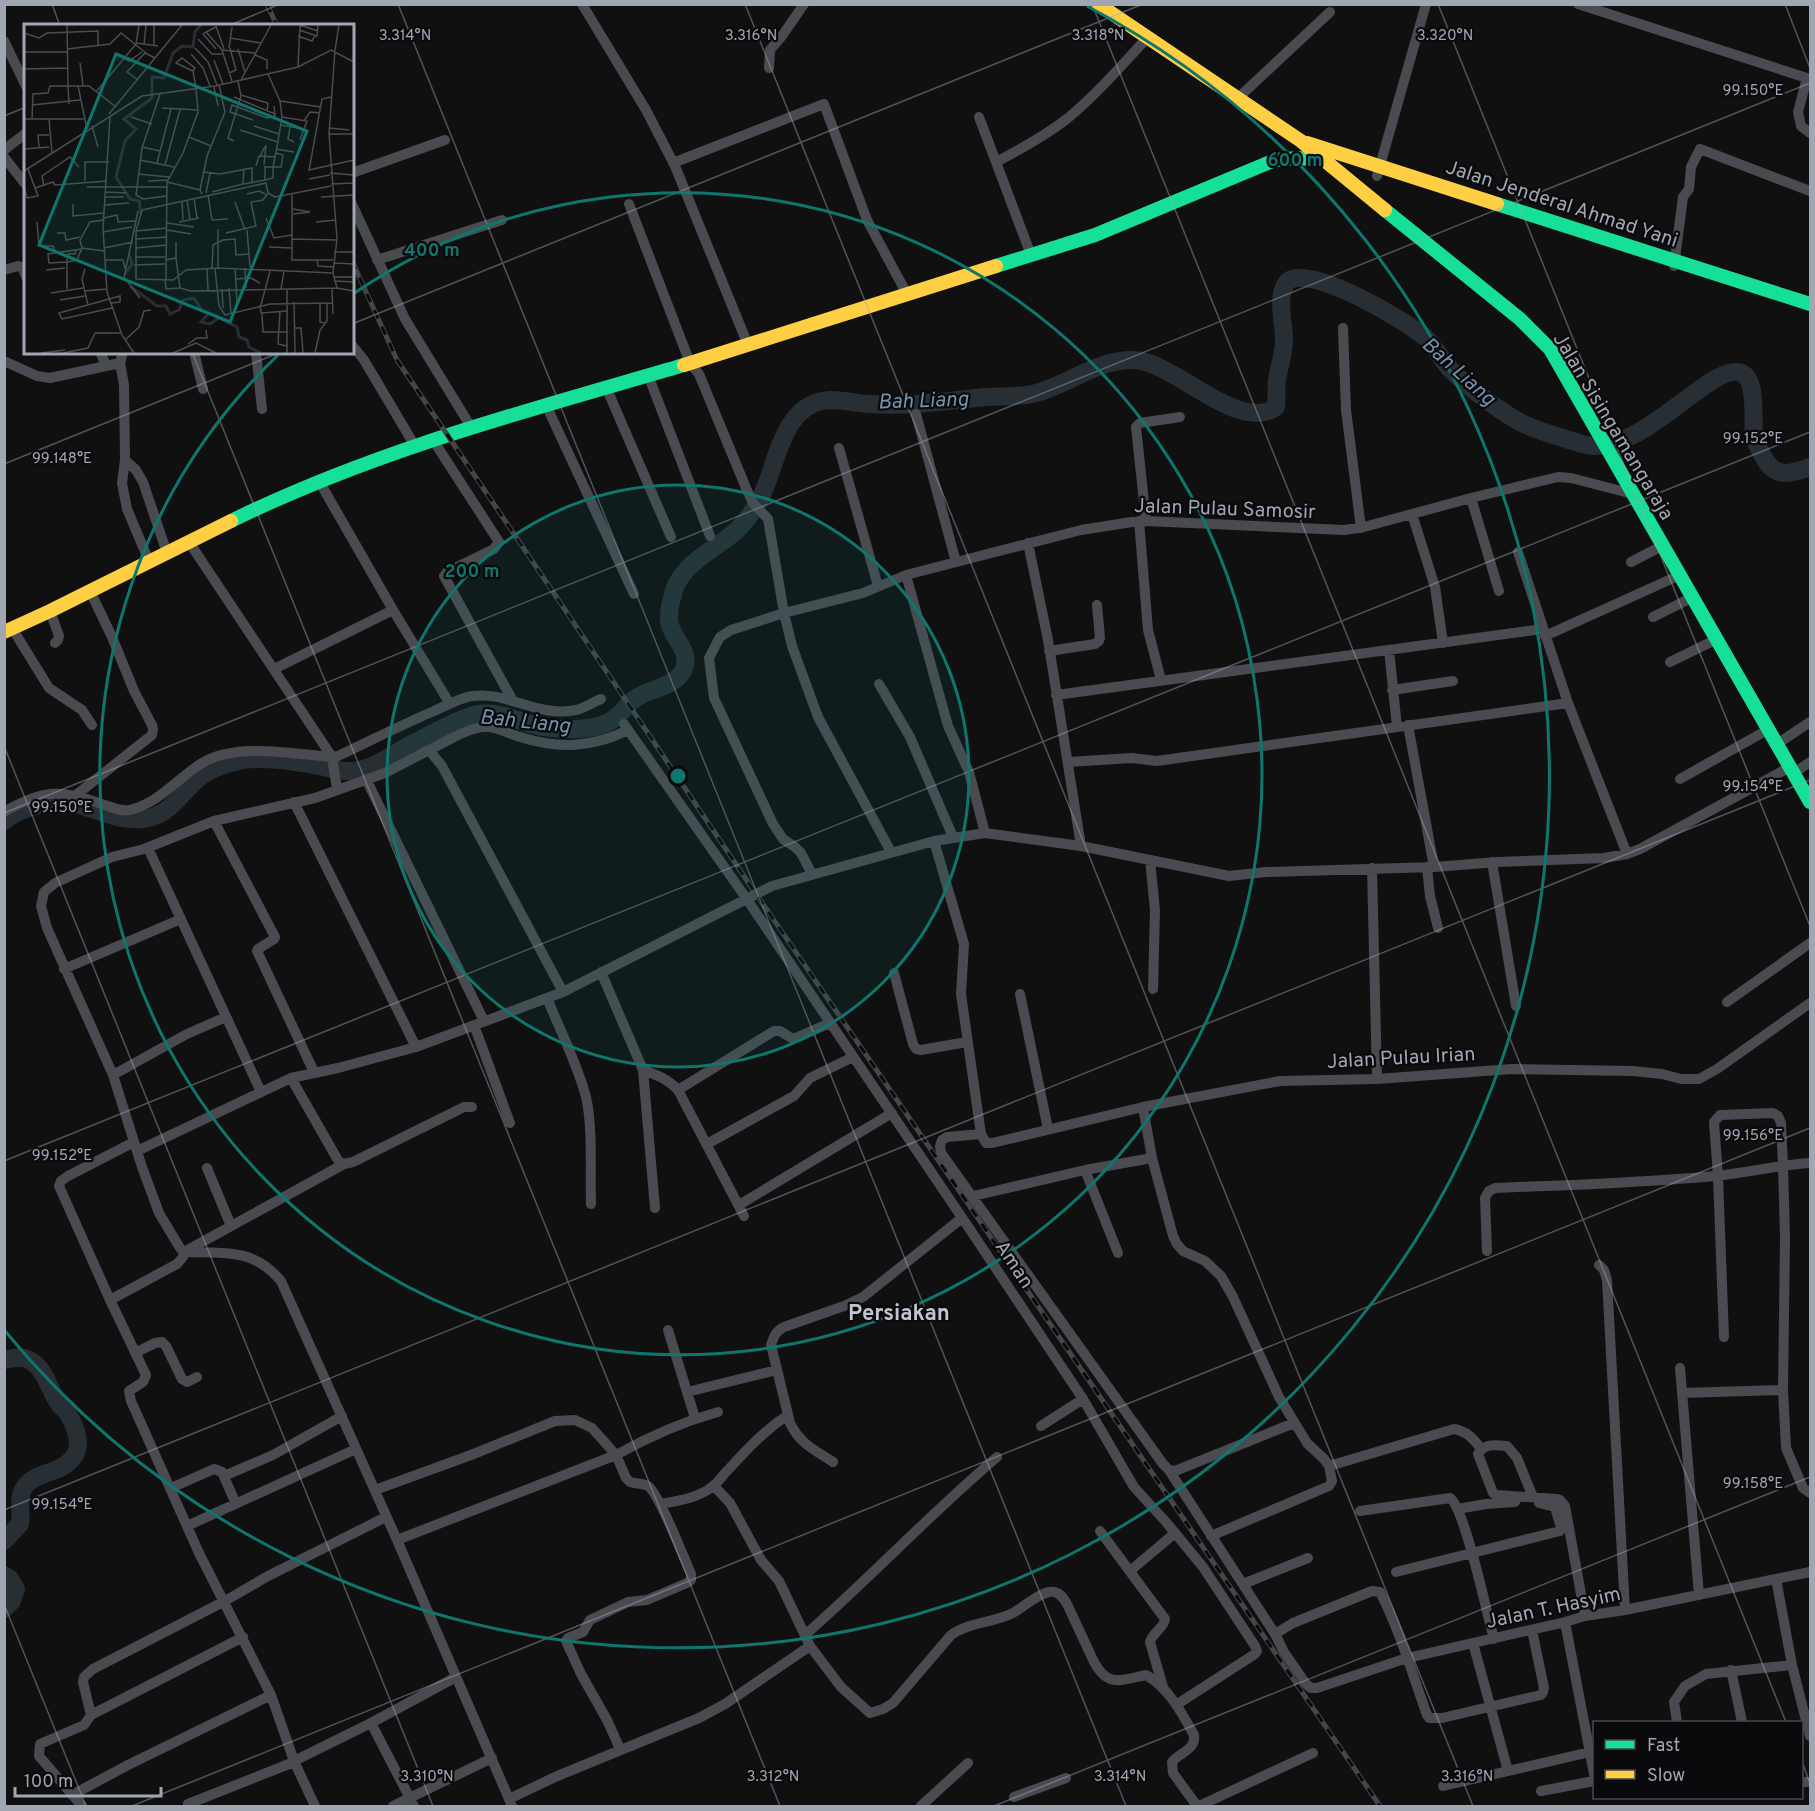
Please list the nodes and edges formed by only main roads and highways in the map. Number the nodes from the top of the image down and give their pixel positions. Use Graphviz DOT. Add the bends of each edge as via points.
graph roads {
  1 [pos="1102,6"];
  2 [pos="1300,141"];
  3 [pos="1275,160"];
  4 [pos="1324,160"];
  5 [pos="1379,171"];
  6 [pos="1674,263"];
  7 [pos="1810,304"];
  8 [pos="1810,308"];
  9 [pos="8,630"];
  10 [pos="1810,802"];
  1 -- 2 [label="main road"];
  2 -- 3 [label="main road"];
  2 -- 4 [label="main road, Jalan Sisingamangaraja"];
  2 -- 5 [label="main road, Jalan Jenderal Ahmad Yani"];
  3 -- 4 [label="main road"];
  3 -- 9 [label="main road" via="1095,235 690,363 471,427 351,468 274,500"];
  4 -- 5 [label="main road, Jalan Jenderal Ahmad Yani"];
  4 -- 10 [label="main road, Jalan Sisingamangaraja" via="1520,319 1550,349"];
  5 -- 6 [label="main road, Jalan Jenderal Ahmad Yani"];
  6 -- 7 [label="main road, Jalan Jenderal Ahmad Yani"];
  6 -- 8 [label="main road, Jalan Jenderal Ahmad Yani"];
}
